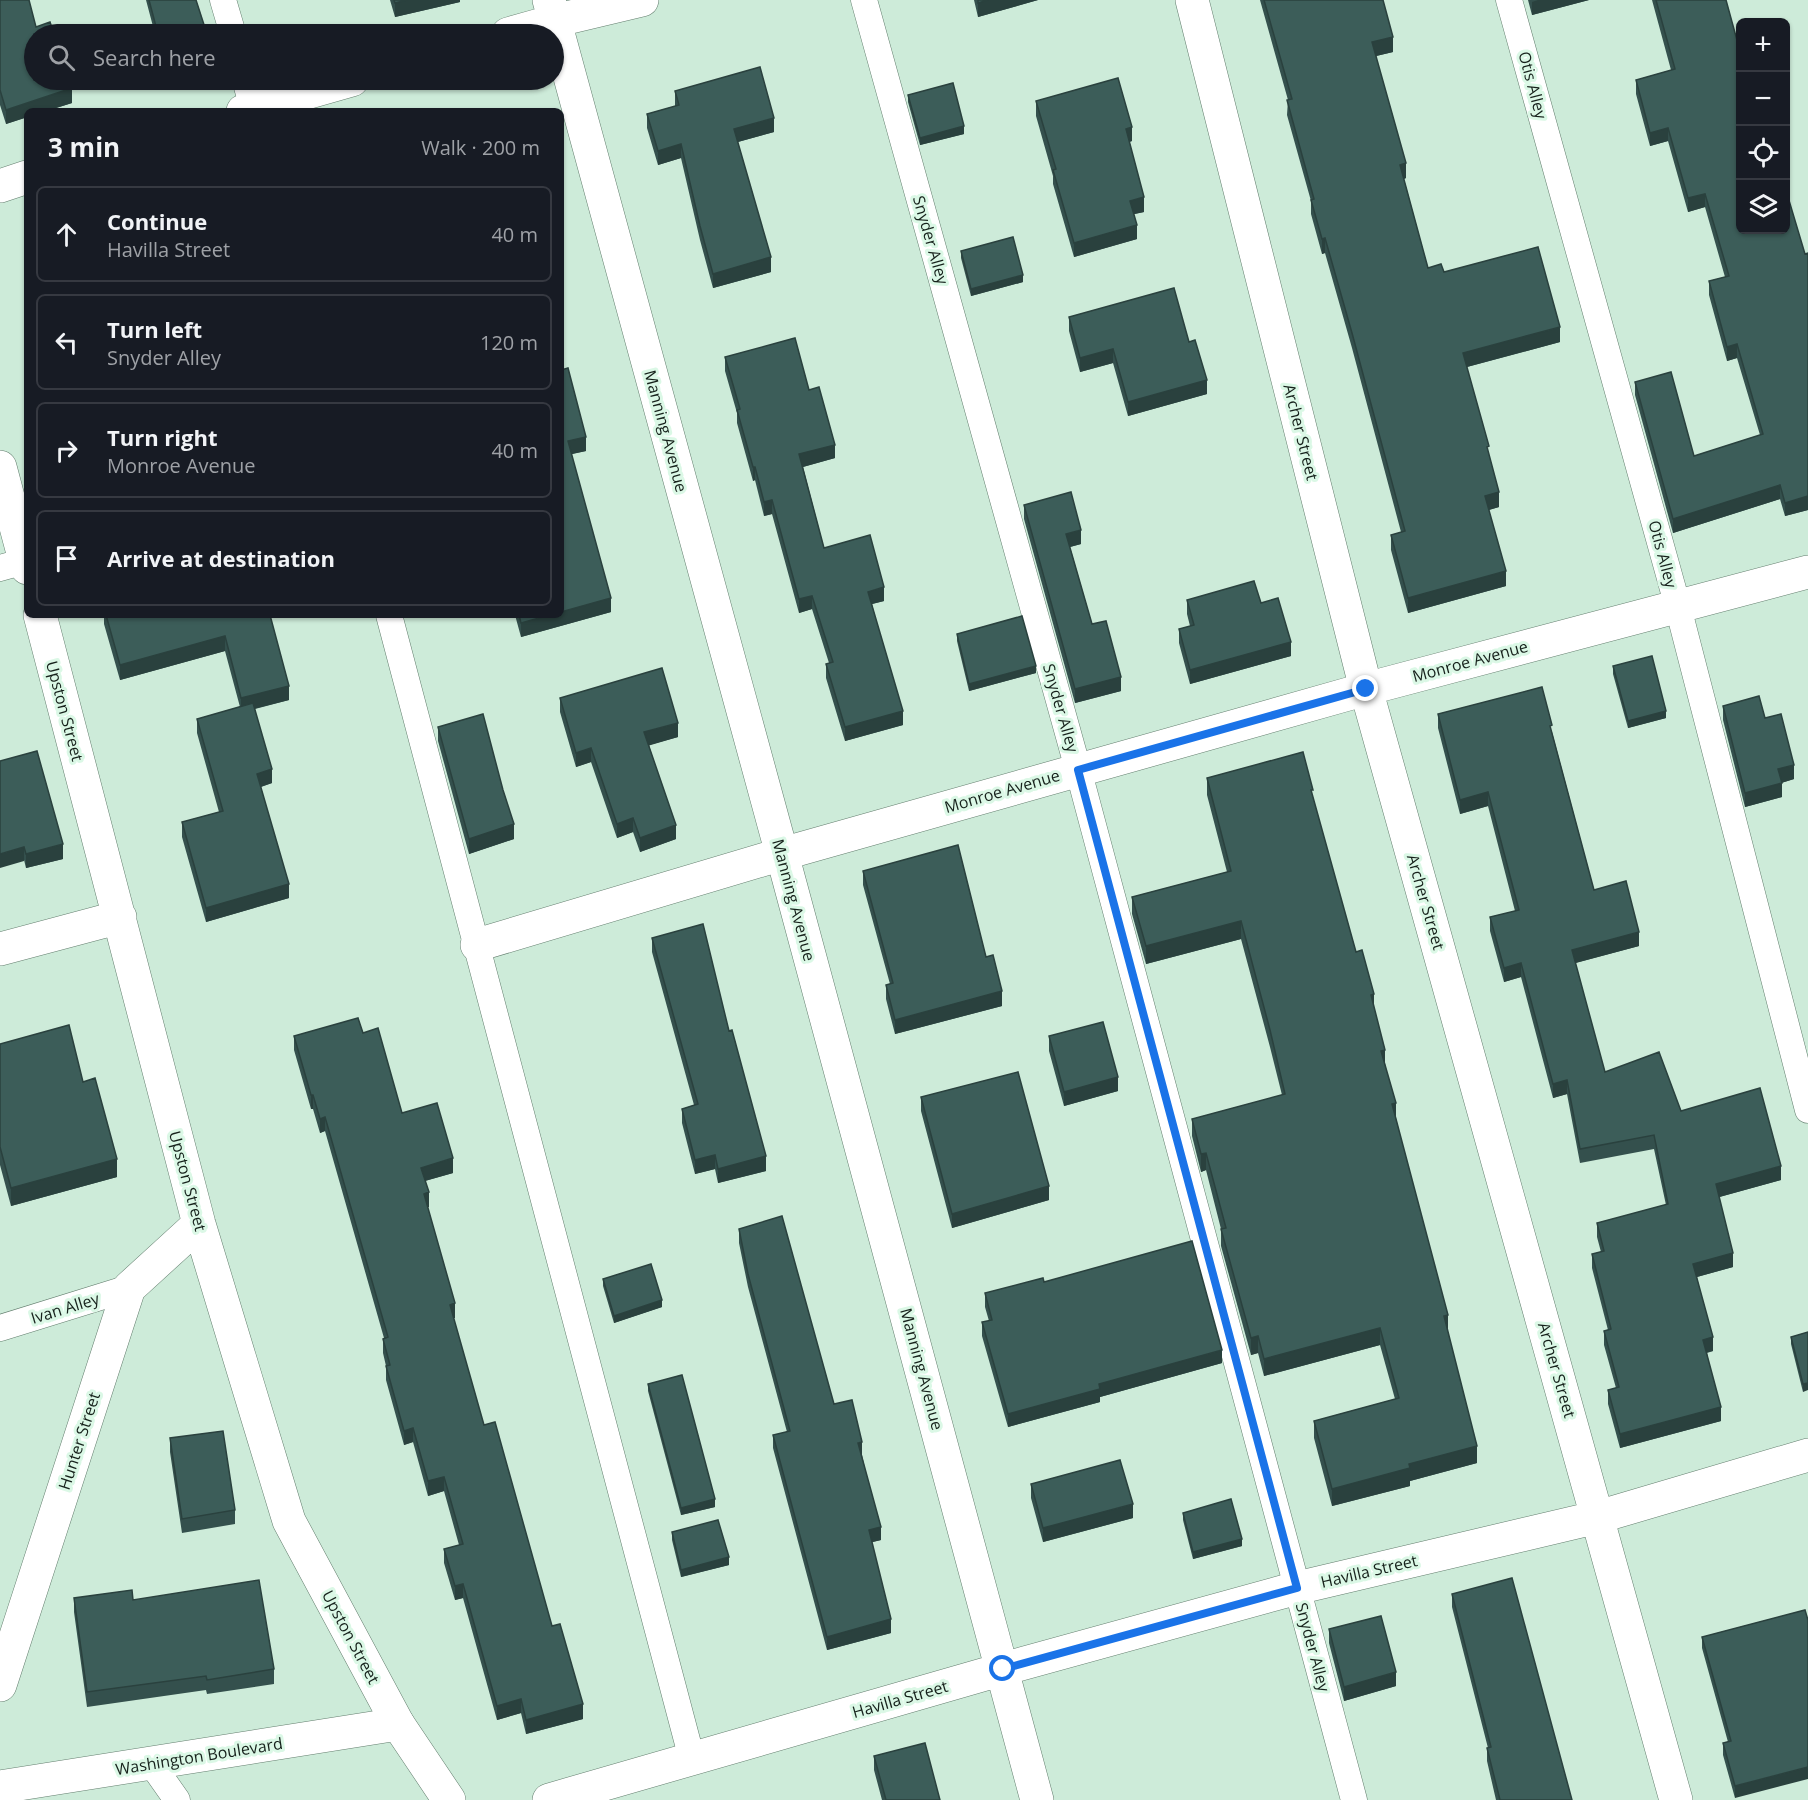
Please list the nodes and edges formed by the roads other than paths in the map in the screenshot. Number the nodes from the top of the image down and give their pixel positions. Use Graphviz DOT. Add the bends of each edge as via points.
graph roads {
  1 [pos="223,0"];
  2 [pos="642,0"];
  3 [pos="864,0"];
  4 [pos="1191,0"];
  5 [pos="1509,0"];
  6 [pos="551,11"];
  7 [pos="230,24"];
  8 [pos="527,24"];
  9 [pos="564,58"];
  10 [pos="305,90"];
  11 [pos="249,102"];
  12 [pos="24,178"];
  13 [pos="0,186"];
  14 [pos="0,467"];
  15 [pos="17,566"];
  16 [pos="1808,573"];
  17 [pos="1678,607"];
  18 [pos="40,618"];
  19 [pos="389,618"];
  20 [pos="1366,689"];
  21 [pos="1078,770"];
  22 [pos="782,854"];
  23 [pos="120,917"];
  24 [pos="477,945"];
  25 [pos="0,949"];
  26 [pos="1808,1110"];
  27 [pos="199,1224"];
  28 [pos="129,1288"];
  29 [pos="0,1328"];
  30 [pos="1808,1455"];
  31 [pos="1598,1517"];
  32 [pos="1297,1588"];
  33 [pos="1003,1669"];
  34 [pos="0,1685"];
  35 [pos="399,1724"];
  36 [pos="692,1759"];
  37 [pos="152,1763"];
  38 [pos="0,1787"];
  39 [pos="177,1800"];
  40 [pos="449,1800"];
  41 [pos="549,1800"];
  42 [pos="1037,1800"];
  43 [pos="1354,1800"];
  44 [pos="1676,1800"];
  1 -- 7 [label="lane"];
  2 -- 6 [label="street"];
  3 -- 21 [label="lane, Snyder Alley"];
  4 -- 20 [label="street, Archer Street"];
  5 -- 17 [label="lane, Otis Alley"];
  6 -- 8 [label="street"];
  9 -- 22 [label="street, Manning Avenue"];
  10 -- 11 [label="street"];
  12 -- 13 [label="street"];
  14 -- 15 [label="street"];
  16 -- 17 [label="street, Monroe Avenue"];
  17 -- 20 [label="street, Monroe Avenue"];
  17 -- 26 [label="lane, Otis Alley"];
  18 -- 23 [label="street, Upston Street"];
  19 -- 24 [label="lane"];
  20 -- 21 [label="street, Monroe Avenue"];
  20 -- 31 [label="street, Archer Street"];
  21 -- 22 [label="street, Monroe Avenue"];
  21 -- 32 [label="lane, Snyder Alley"];
  22 -- 24 [label="street, Monroe Avenue"];
  22 -- 33 [label="street, Manning Avenue"];
  23 -- 25 [label="street"];
  23 -- 27 [label="street, Upston Street"];
  24 -- 36 [label="lane"];
  27 -- 28 [label="street, Hunter Street"];
  27 -- 35 [label="street, Upston Street" via="289,1521"];
  28 -- 29 [label="lane, Ivan Alley"];
  28 -- 34 [label="street, Hunter Street"];
  30 -- 31 [label="street, Havilla Street"];
  31 -- 32 [label="street, Havilla Street"];
  31 -- 44 [label="street, Archer Street"];
  32 -- 33 [label="street, Havilla Street"];
  32 -- 43 [label="lane, Snyder Alley"];
  33 -- 36 [label="street, Havilla Street"];
  33 -- 42 [label="street, Manning Avenue"];
  35 -- 37 [label="street, Washington Boulevard"];
  35 -- 40 [label="street, Upston Street"];
  36 -- 41 [label="street, Havilla Street"];
  37 -- 38 [label="street, Washington Boulevard"];
  37 -- 39 [label="lane"];
}
